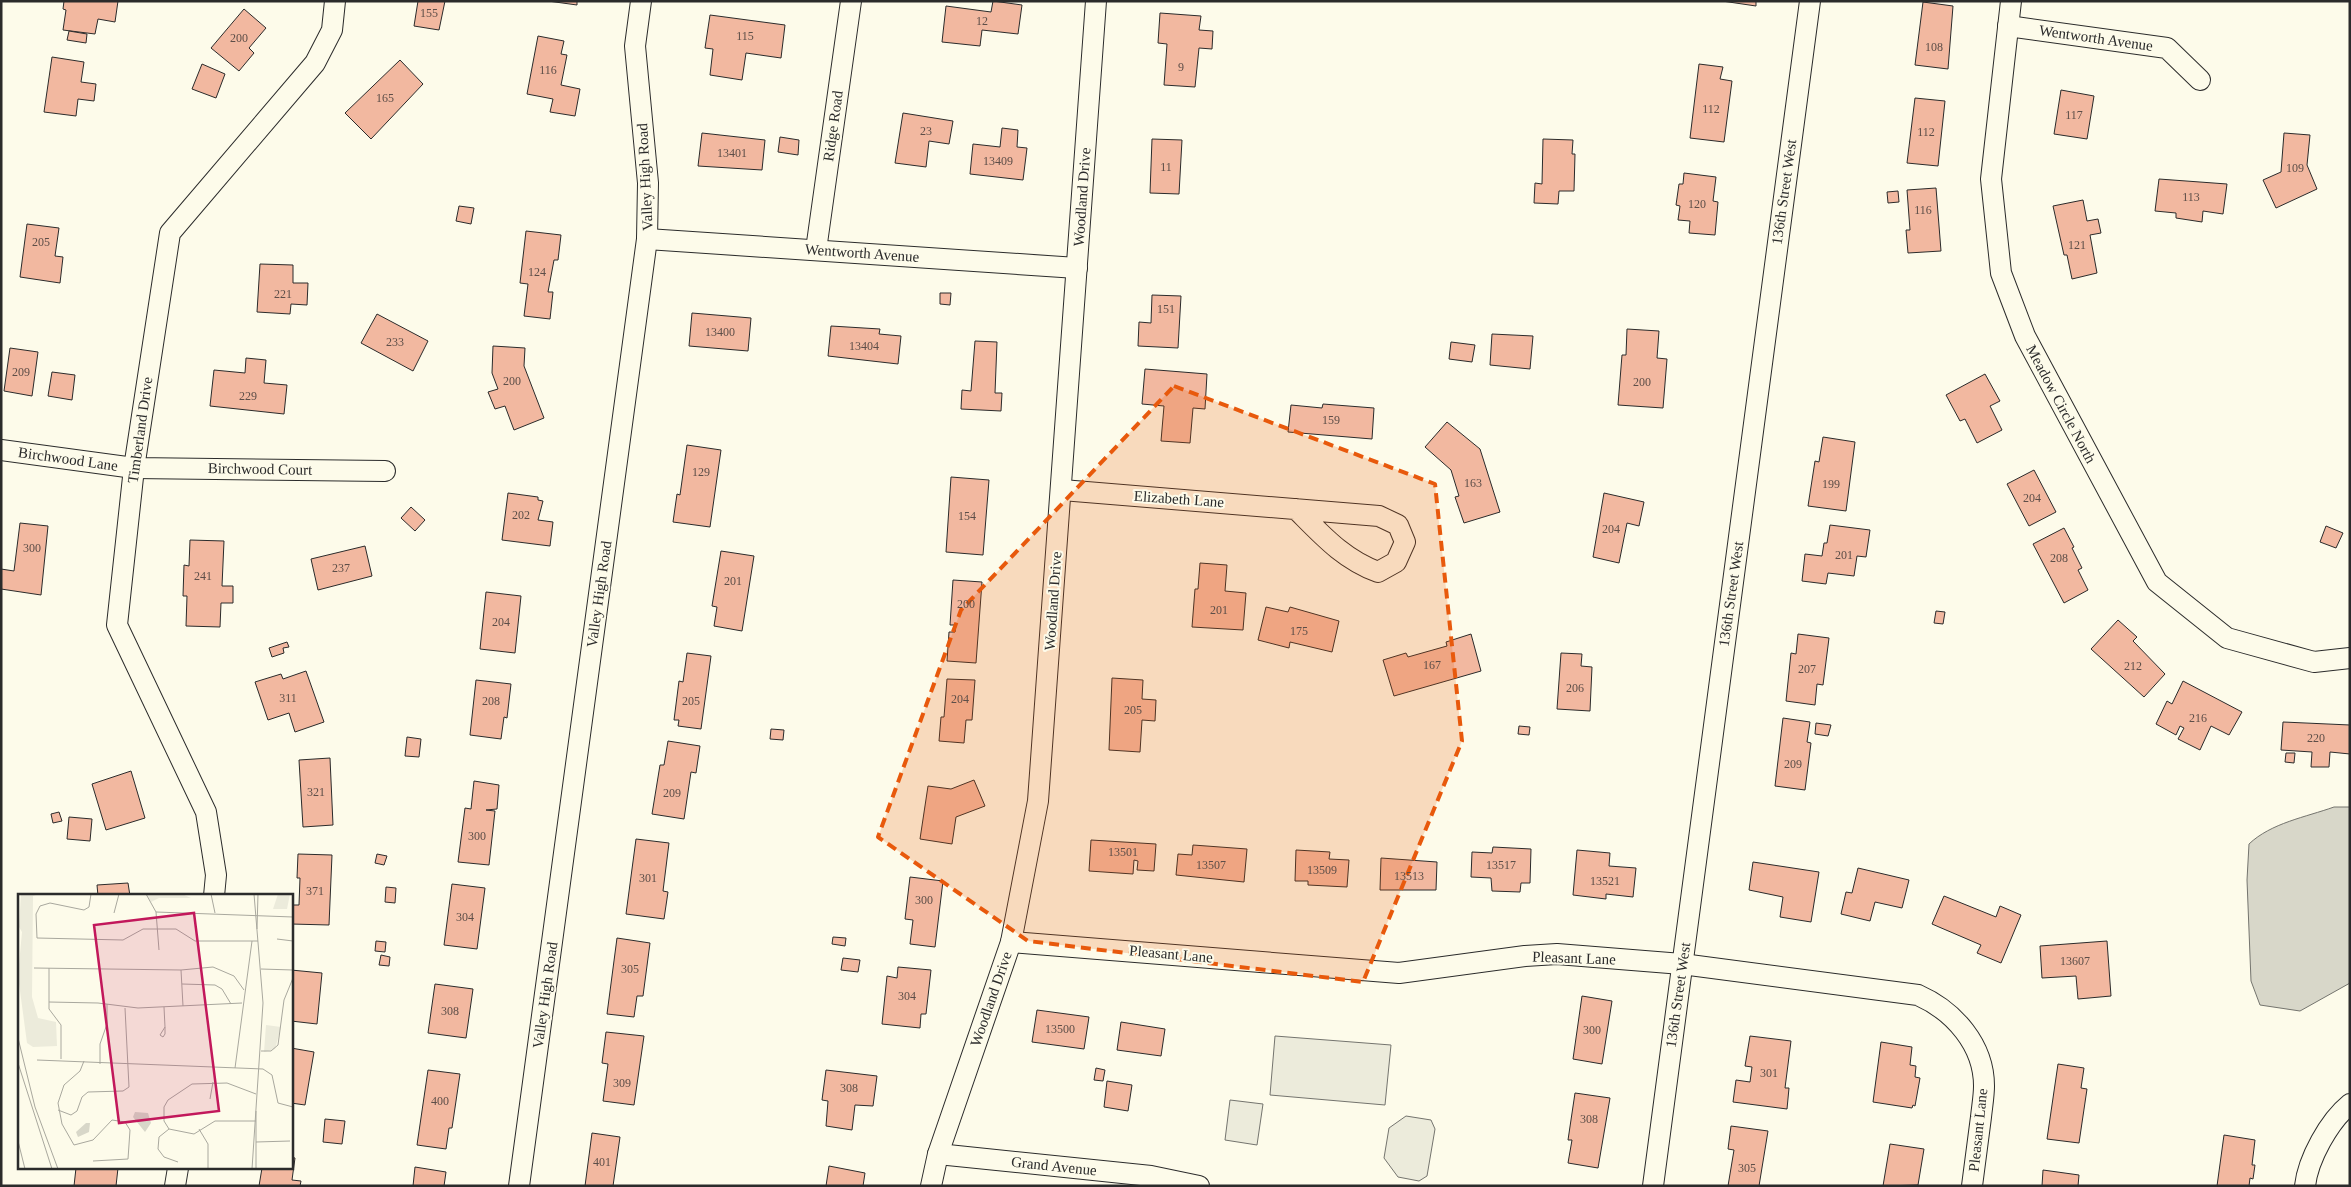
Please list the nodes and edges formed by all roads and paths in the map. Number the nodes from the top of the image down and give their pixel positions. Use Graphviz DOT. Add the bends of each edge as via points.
graph roads {
  1 [pos="335,1"];
  2 [pos="641,1"];
  3 [pos="850,1"];
  4 [pos="1096,1"];
  5 [pos="1810,1"];
  6 [pos="2011,1"];
  7 [pos="2008,26"];
  8 [pos="2200,80"];
  9 [pos="647,239"];
  10 [pos="816,250"];
  11 [pos="1077,268"];
  12 [pos="1,450"];
  13 [pos="134,468"];
  14 [pos="385,471"];
  15 [pos="1062,490"];
  16 [pos="1296,508"];
  17 [pos="2350,658"];
  18 [pos="214,894"];
  19 [pos="1011,942"];
  20 [pos="1682,964"];
  21 [pos="2350,1104"];
  22 [pos="938,1154"];
  23 [pos="178,1170"];
  24 [pos="175,1186"];
  25 [pos="519,1186"];
  26 [pos="931,1186"];
  27 [pos="1199,1186"];
  28 [pos="1653,1186"];
  29 [pos="1972,1186"];
  30 [pos="2305,1186"];
  1 -- 13 [label="street, Timberland Drive" via="332,30 314,63 170,233"];
  2 -- 9 [label="street, Valley High Road" via="635,46 648,183"];
  3 -- 10 [label="street, Ridge Road"];
  4 -- 11 [label="street, Woodland Drive"];
  5 -- 20 [label="street, 136th Street West"];
  6 -- 7 [label="street, Meadow Circle North"];
  7 -- 8 [label="street, Wentworth Avenue" via="2168,48"];
  7 -- 17 [label="street, Meadow Circle North" via="1992,179 2001,273 2025,336 2133,538 2157,582 2227,638 2314,662"];
  9 -- 10 [label="street, Wentworth Avenue"];
  9 -- 25 [label="street, Valley High Road"];
  10 -- 11 [label="street, Wentworth Avenue"];
  11 -- 15 [label="street, Woodland Drive"];
  12 -- 13 [label="street, Birchwood Lane"];
  13 -- 14 [label="street, Birchwood Court"];
  13 -- 18 [label="street, Timberland Drive" via="117,625 206,812 216,875"];
  15 -- 16 [label="street, Elizabeth Lane"];
  15 -- 19 [label="street, Woodland Drive" via="1038,801"];
  16 -- 16 [label="street, Elizabeth Lane" via="1379,516 1398,525 1405,542 1396,562 1378,572 1358,565 1334,547"];
  19 -- 20 [label="street, Pleasant Lane" via="1399,972 1557,954"];
  19 -- 22 [label="street, Woodland Drive"];
  20 -- 28 [label="street, 136th Street West"];
  20 -- 29 [label="street, Pleasant Lane" via="1918,995 1945,1010 1971,1040 1982,1071 1984,1086"];
  21 -- 30 [label="street" via="2322,1138"];
  22 -- 26 [label="street, Woodland Drive"];
  22 -- 27 [label="street, Grand Avenue" via="1151,1176"];
  23 -- 24 [label="street"];
}
